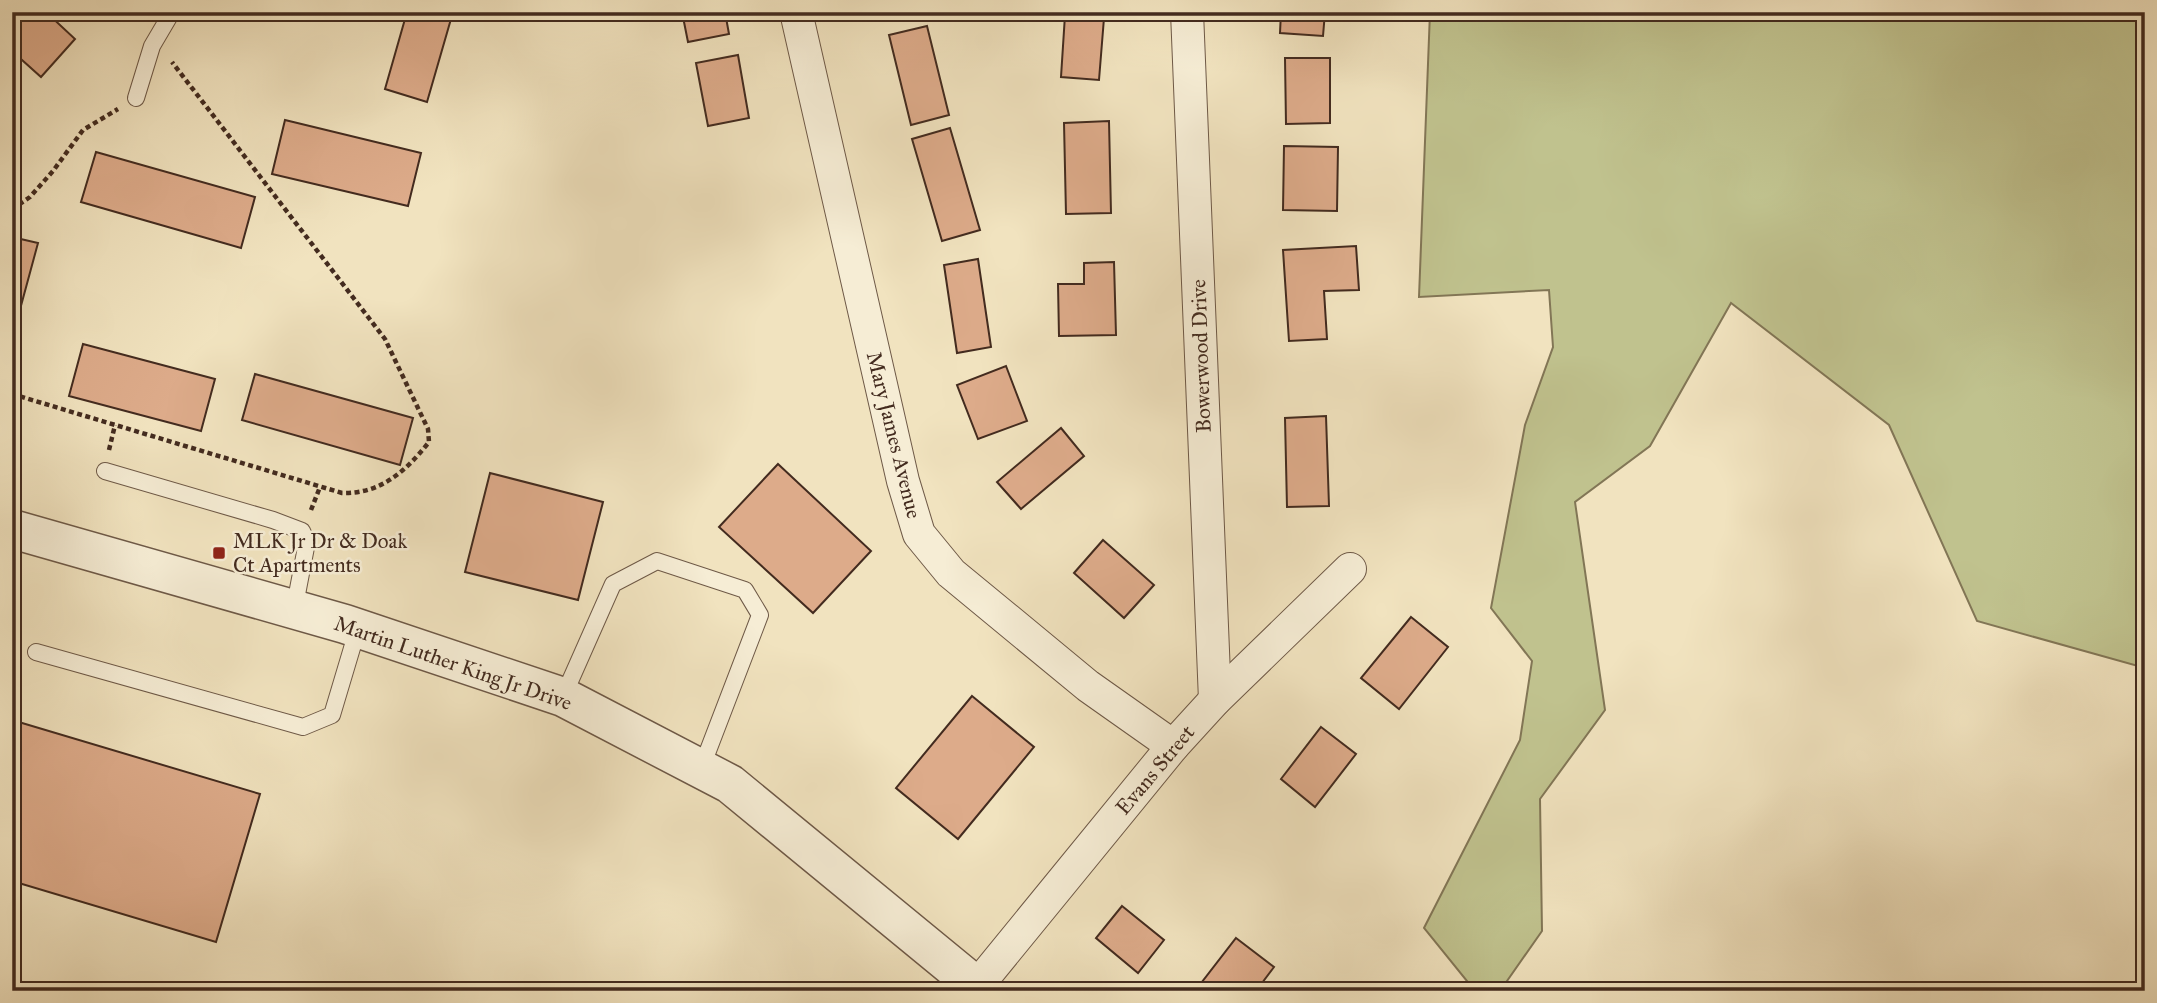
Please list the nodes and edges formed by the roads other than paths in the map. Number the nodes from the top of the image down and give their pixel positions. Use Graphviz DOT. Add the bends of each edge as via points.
graph roads {
  1 [pos="172,12"];
  2 [pos="796,12"];
  3 [pos="1187,12"];
  4 [pos="136,98"];
  5 [pos="104,471"];
  6 [pos="12,530"];
  7 [pos="1350,569"];
  8 [pos="294,610"];
  9 [pos="358,628"];
  10 [pos="36,652"];
  11 [pos="563,697"];
  12 [pos="1216,700"];
  13 [pos="1173,746"];
  14 [pos="701,769"];
  15 [pos="980,988"];
  1 -- 4 [label="lane" via="155,40"];
  2 -- 13 [label="street, Mary James Avenue" via="919,534 951,573 1088,686"];
  3 -- 12 [label="street, Bowerwood Drive"];
  5 -- 8 [label="lane" via="302,531 307,542"];
  6 -- 8 [label="street, Martin Luther King Jr Drive"];
  7 -- 12 [label="street, Evans Street"];
  8 -- 9 [label="street, Martin Luther King Jr Drive"];
  9 -- 10 [label="lane" via="332,715 303,727"];
  9 -- 11 [label="street, Martin Luther King Jr Drive"];
  11 -- 14 [label="street, Martin Luther King Jr Drive"];
  11 -- 14 [label="lane" via="613,584 657,561 745,590 760,615"];
  12 -- 13 [label="street, Evans Street"];
  13 -- 15 [label="street, Evans Street"];
  14 -- 15 [label="street, Martin Luther King Jr Drive" via="730,784"];
}
